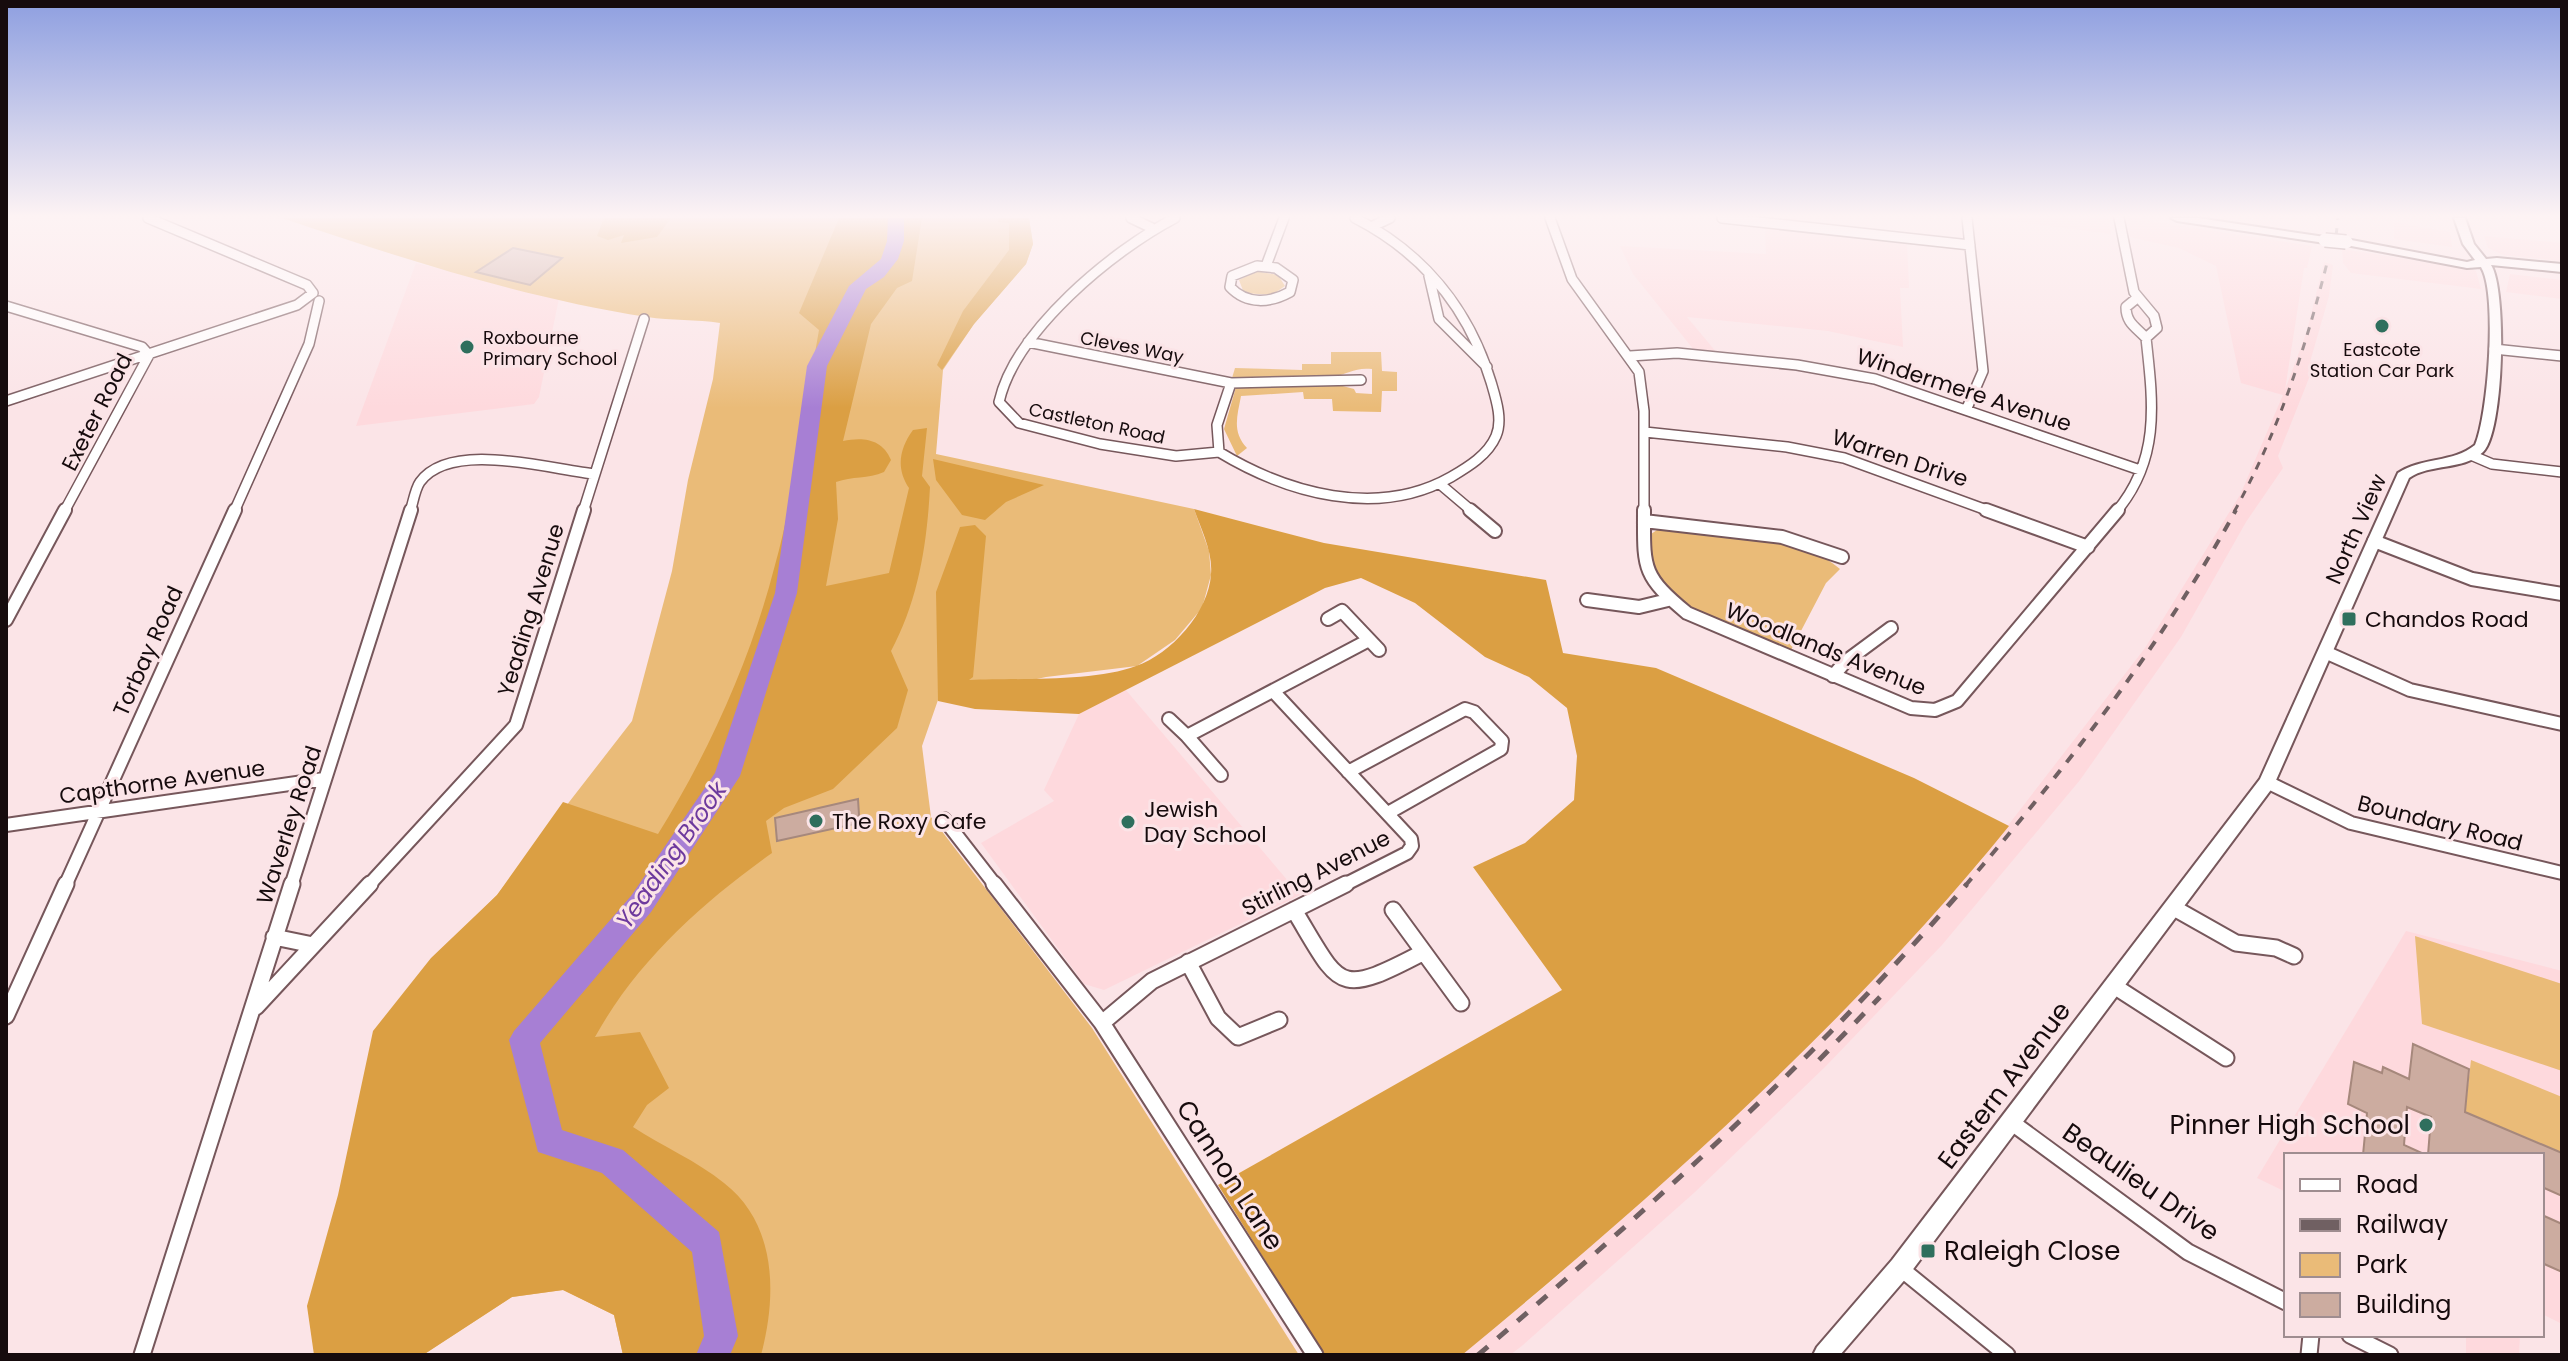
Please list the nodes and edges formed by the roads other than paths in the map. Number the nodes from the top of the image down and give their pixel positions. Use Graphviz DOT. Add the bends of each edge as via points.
graph roads {
  1 [pos="299,282"];
  2 [pos="1090,282"];
  3 [pos="1229,282"];
  4 [pos="1291,282"];
  5 [pos="1431,282"];
  6 [pos="1437,282"];
  7 [pos="1574,282"];
  8 [pos="1974,282"];
  9 [pos="2133,282"];
  10 [pos="2492,282"];
  11 [pos="2137,298"];
  12 [pos="315,299"];
  13 [pos="6,306"];
  14 [pos="644,319"];
  15 [pos="2146,338"];
  16 [pos="1028,342"];
  17 [pos="2494,349"];
  18 [pos="148,352"];
  19 [pos="1630,356"];
  20 [pos="2562,356"];
  21 [pos="1487,367"];
  22 [pos="1361,380"];
  23 [pos="1231,383"];
  24 [pos="6,401"];
  25 [pos="1967,408"];
  26 [pos="1645,432"];
  27 [pos="1219,452"];
  28 [pos="2471,455"];
  29 [pos="2140,470"];
  30 [pos="2562,472"];
  31 [pos="595,474"];
  32 [pos="1440,484"];
  33 [pos="1644,521"];
  34 [pos="1495,531"];
  35 [pos="2374,541"];
  36 [pos="2088,547"];
  37 [pos="1842,557"];
  38 [pos="2562,594"];
  39 [pos="1587,600"];
  40 [pos="1668,600"];
  41 [pos="1328,619"];
  42 [pos="6,620"];
  43 [pos="1891,628"];
  44 [pos="2325,652"];
  45 [pos="1833,676"];
  46 [pos="1273,691"];
  47 [pos="1169,719"];
  48 [pos="2562,724"];
  49 [pos="1187,736"];
  50 [pos="1348,772"];
  51 [pos="1221,775"];
  52 [pos="324,779"];
  53 [pos="2267,782"];
  54 [pos="98,812"];
  55 [pos="1388,813"];
  56 [pos="944,819"];
  57 [pos="6,825"];
  58 [pos="2222,844"];
  59 [pos="2562,873"];
  60 [pos="2174,908"];
  61 [pos="1294,910"];
  62 [pos="1393,910"];
  63 [pos="274,937"];
  64 [pos="313,945"];
  65 [pos="1422,953"];
  66 [pos="2294,956"];
  67 [pos="1188,962"];
  68 [pos="2114,986"];
  69 [pos="1461,1003"];
  70 [pos="252,1011"];
  71 [pos="6,1016"];
  72 [pos="1279,1020"];
  73 [pos="1102,1023"];
  74 [pos="2226,1058"];
  75 [pos="2011,1122"];
  76 [pos="1900,1268"];
  77 [pos="2284,1301"];
  78 [pos="2354,1337"];
  79 [pos="142,1355"];
  80 [pos="1315,1355"];
  81 [pos="1825,1355"];
  82 [pos="2007,1355"];
  83 [pos="2390,1355"];
  1 -- 12 [label="street"];
  2 -- 16 [label="street, Castleton Road"];
  3 -- 4 [label="street" via="1240,297 1257,301 1290,292"];
  5 -- 21 [label="street" via="1439,319"];
  6 -- 21 [label="street" via="1473,331"];
  7 -- 19 [label="street, Woodlands Avenue"];
  8 -- 25 [label="street" via="1983,371"];
  9 -- 11 [label="street, Woodlands Avenue"];
  10 -- 17 [label="street"];
  11 -- 15 [label="street, Woodlands Avenue" via="2156,322 2157,328"];
  11 -- 15 [label="street, Woodlands Avenue" via="2126,307 2127,320"];
  12 -- 18 [label="street"];
  12 -- 54 [label="street, Torbay Road" via="322,310 312,336"];
  13 -- 18 [label="street, Exeter Road"];
  14 -- 31 [label="street, Yeading Avenue"];
  15 -- 29 [label="street, Woodlands Avenue" via="2154,415"];
  16 -- 23 [label="street, Cleves Way"];
  16 -- 27 [label="street, Castleton Road" via="1002,378 999,393 999,402 1019,423 1162,455"];
  17 -- 20 [label="street"];
  17 -- 28 [label="street" via="2490,431"];
  18 -- 24 [label="street"];
  18 -- 42 [label="street, Exeter Road"];
  19 -- 25 [label="street, Windermere Avenue" via="1677,353 1822,368"];
  19 -- 26 [label="street, Woodlands Avenue" via="1643,388"];
  21 -- 32 [label="street" via="1498,432 1478,459"];
  22 -- 23 [label="street, Cleves Way"];
  23 -- 27 [label="street" via="1217,419"];
  25 -- 29 [label="street, Windermere Avenue"];
  26 -- 33 [label="street, Woodlands Avenue"];
  26 -- 36 [label="street, Warren Drive" via="1844,458"];
  27 -- 32 [label="street" via="1260,475 1338,496 1368,498"];
  28 -- 30 [label="street" via="2492,464"];
  28 -- 35 [label="street, North View" via="2413,467 2403,476"];
  29 -- 36 [label="street, Woodlands Avenue" via="2128,498"];
  31 -- 52 [label="street, Waverley Road" via="470,458 441,466 420,482"];
  31 -- 64 [label="street, Yeading Avenue" via="516,725"];
  32 -- 34 [label="street"];
  33 -- 37 [label="street" via="1773,535"];
  33 -- 40 [label="street, Woodlands Avenue" via="1648,573"];
  35 -- 38 [label="street" via="2472,579"];
  35 -- 44 [label="street, North View"];
  36 -- 45 [label="street, Woodlands Avenue" via="1943,711 1911,708"];
  39 -- 40 [label="street" via="1639,607"];
  40 -- 45 [label="street, Woodlands Avenue"];
  41 -- 46 [label="street" via="1342,611 1374,645"];
  43 -- 45 [label="street"];
  44 -- 48 [label="street" via="2410,690"];
  44 -- 53 [label="street, North View"];
  46 -- 49 [label="street"];
  46 -- 50 [label="street, Stirling Avenue"];
  47 -- 49 [label="street"];
  49 -- 51 [label="street"];
  50 -- 55 [label="street, Stirling Avenue"];
  50 -- 55 [label="street" via="1465,709 1502,741 1501,749"];
  52 -- 54 [label="street, Capthorne Avenue"];
  52 -- 63 [label="street, Waverley Road"];
  53 -- 58 [label="street, North View"];
  53 -- 59 [label="street, Boundary Road" via="2351,823"];
  54 -- 57 [label="street, Capthorne Avenue"];
  54 -- 71 [label="street, Torbay Road"];
  55 -- 61 [label="street, Stirling Avenue" via="1411,839 1407,853"];
  56 -- 73 [label="street, Cannon Lane"];
  58 -- 60 [label="street, Eastern Avenue"];
  60 -- 66 [label="street" via="2236,943"];
  60 -- 68 [label="street, Eastern Avenue"];
  61 -- 65 [label="street" via="1334,979 1348,985"];
  61 -- 67 [label="street, Stirling Avenue"];
  62 -- 65 [label="street"];
  63 -- 64 [label="street"];
  63 -- 70 [label="street, Waverley Road"];
  64 -- 70 [label="street, Yeading Avenue"];
  65 -- 69 [label="street"];
  67 -- 72 [label="street" via="1218,1018 1238,1037"];
  67 -- 73 [label="street, Stirling Avenue" via="1152,981"];
  68 -- 74 [label="street"];
  68 -- 75 [label="street, Eastern Avenue"];
  70 -- 79 [label="street, Waverley Road"];
  73 -- 80 [label="street, Cannon Lane"];
  75 -- 76 [label="street, Eastern Avenue"];
  75 -- 77 [label="street, Beaulieu Drive" via="2188,1252"];
  76 -- 81 [label="street, Eastern Avenue"];
  76 -- 82 [label="street"];
  78 -- 83 [label="street"];
}
